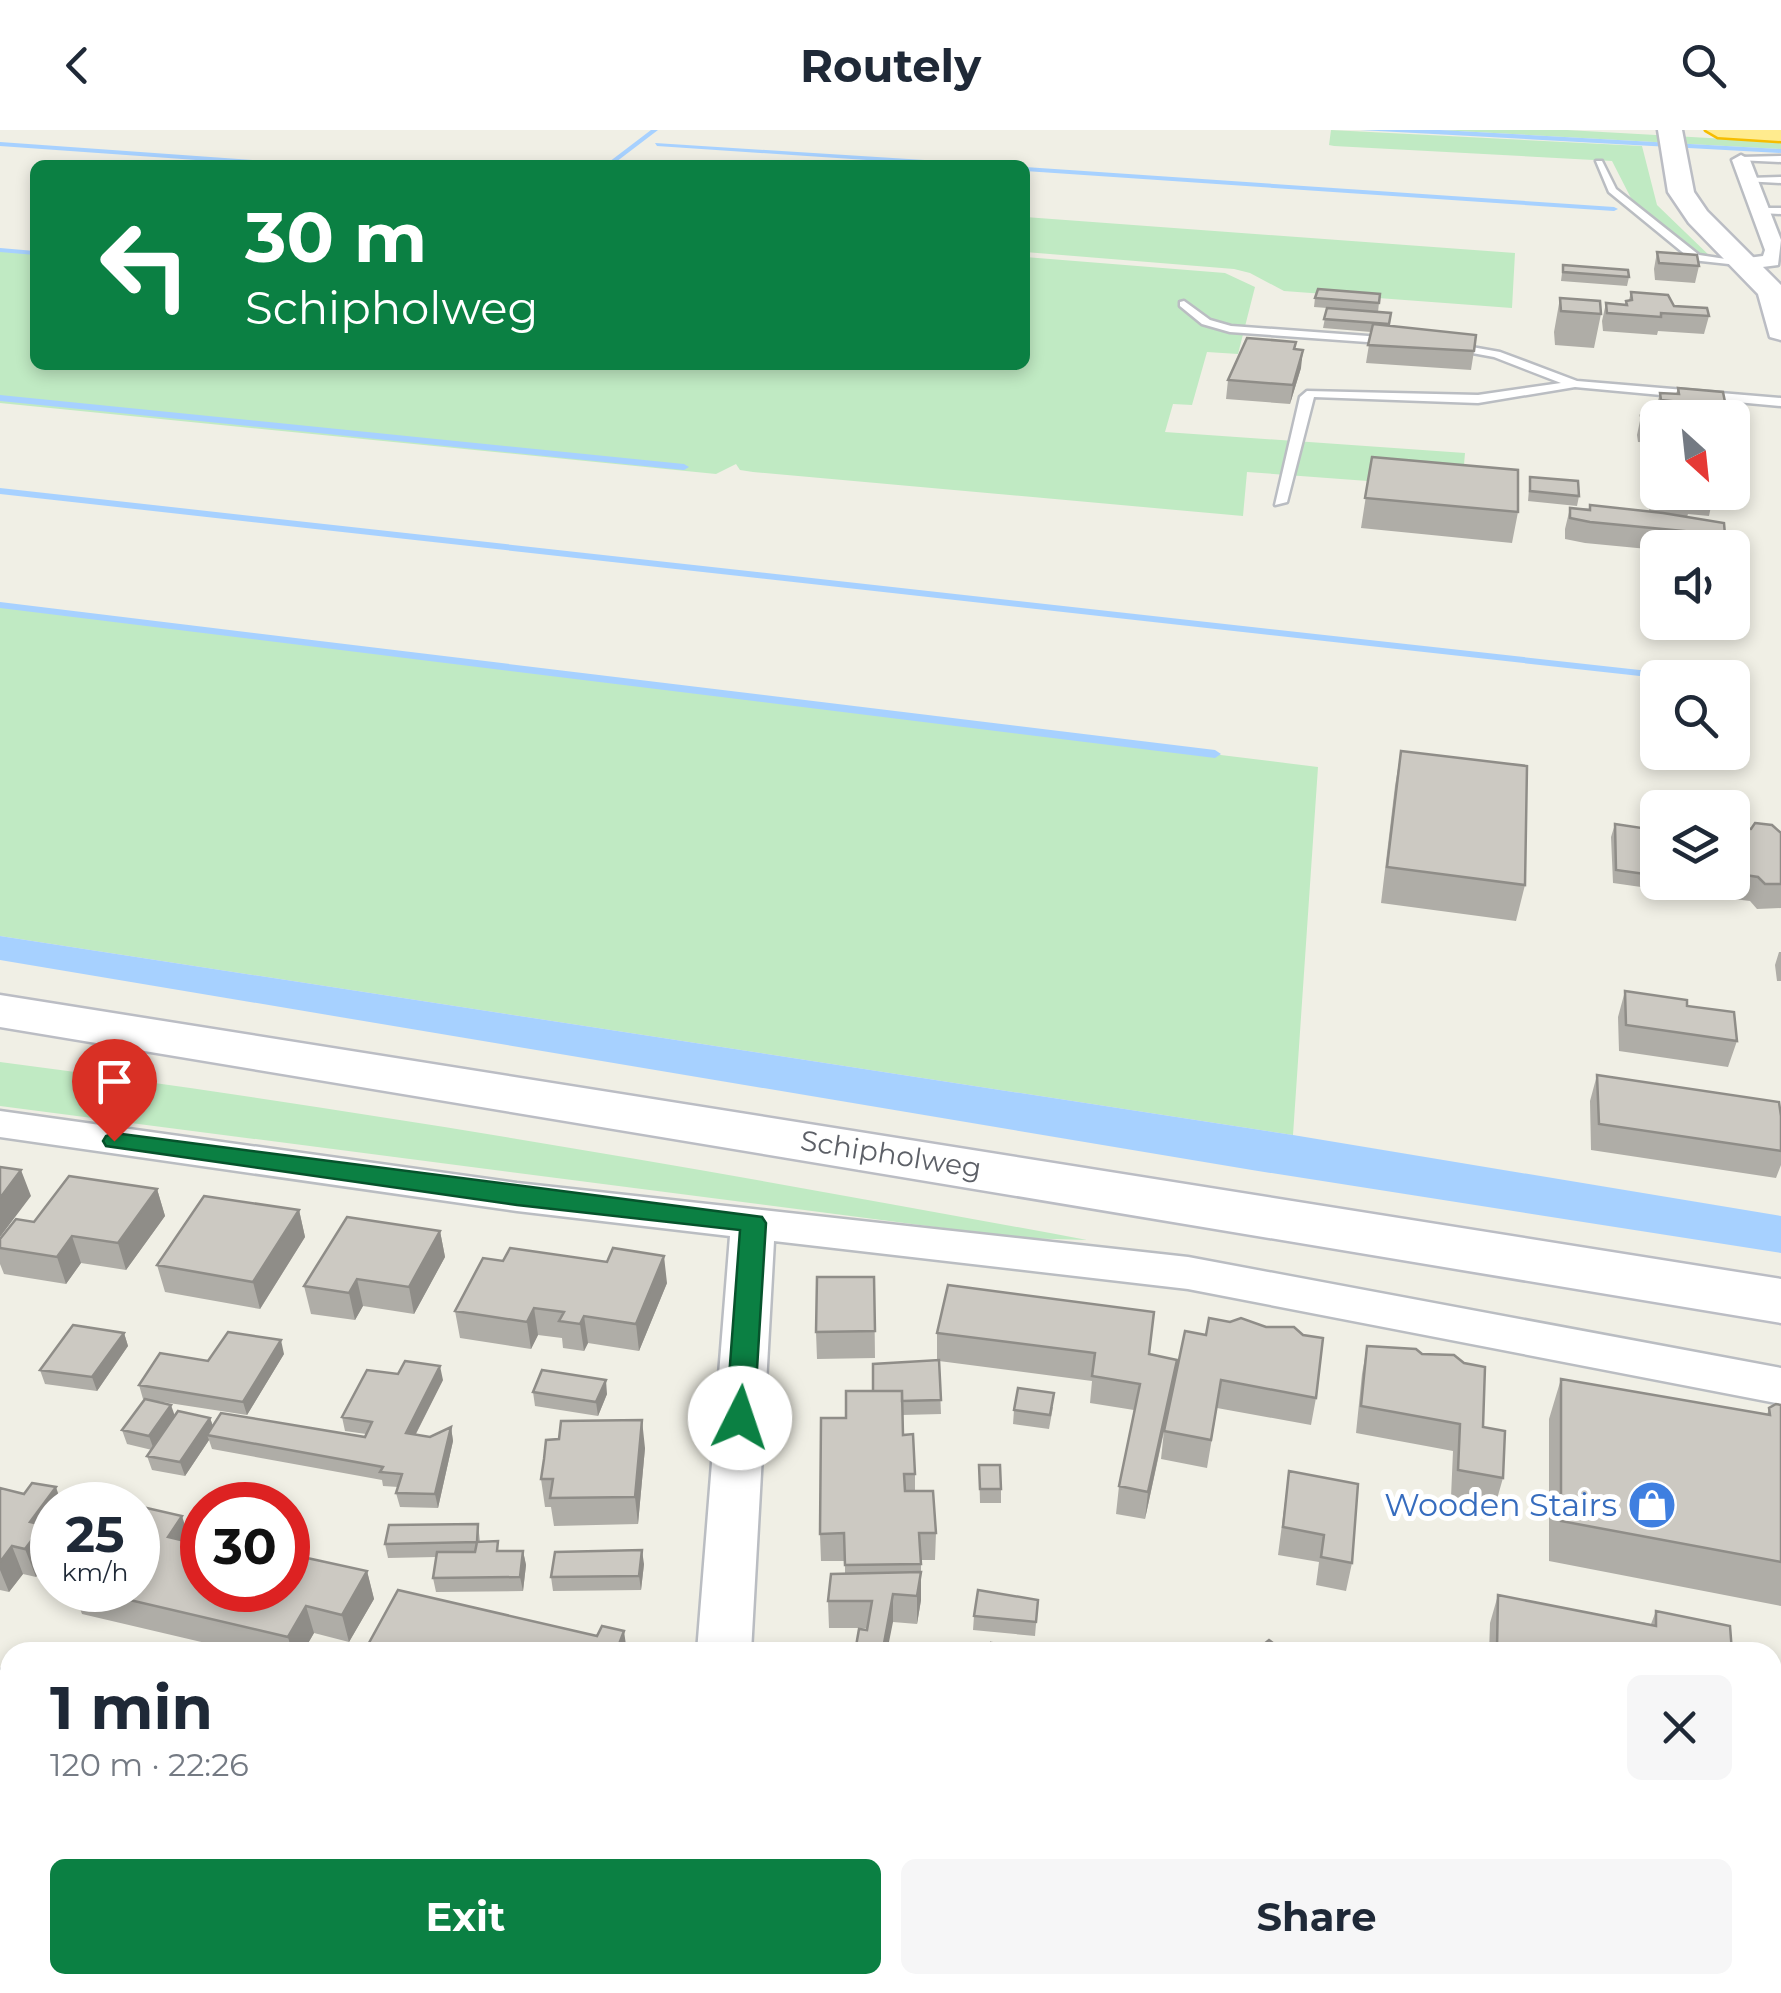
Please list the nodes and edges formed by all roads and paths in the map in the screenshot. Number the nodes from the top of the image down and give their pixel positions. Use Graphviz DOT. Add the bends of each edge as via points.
graph roads {
  1 [pos="1670,130"];
  2 [pos="1718,130"];
  3 [pos="1781,134"];
  4 [pos="1741,160"];
  5 [pos="1781,160"];
  6 [pos="1599,164"];
  7 [pos="1781,180"];
  8 [pos="1749,181"];
  9 [pos="1760,210"];
  10 [pos="1781,211"];
  11 [pos="1766,263"];
  12 [pos="1184,304"];
  13 [pos="1781,331"];
  14 [pos="1408,342"];
  15 [pos="1428,343"];
  16 [pos="1575,384"];
  17 [pos="1781,402"];
  18 [pos="1280,502"];
  19 [pos="0,1012"];
  20 [pos="0,1124"];
  21 [pos="754,1223"];
  22 [pos="1781,1301"];
  23 [pos="1781,1386"];
  24 [pos="725,1642"];
  1 -- 11 [label="main road" via="1681,192 1698,218"];
  2 -- 3 [label="highway"];
  4 -- 5 [label="lane"];
  4 -- 8 [label="street"];
  6 -- 11 [label="lane" via="1612,190 1696,258"];
  7 -- 8 [label="lane"];
  8 -- 9 [label="street"];
  9 -- 10 [label="lane"];
  9 -- 11 [label="street" via="1774,250"];
  11 -- 13 [label="main road"];
  12 -- 14 [label="lane" via="1206,322 1230,329"];
  15 -- 16 [label="lane" via="1496,354"];
  16 -- 17 [label="lane"];
  16 -- 18 [label="lane" via="1478,399 1312,393"];
  19 -- 22 [label="main road, Schipholweg"];
  20 -- 21 [label="street"];
  21 -- 23 [label="street" via="1188,1273"];
  21 -- 24 [label="street"];
}
